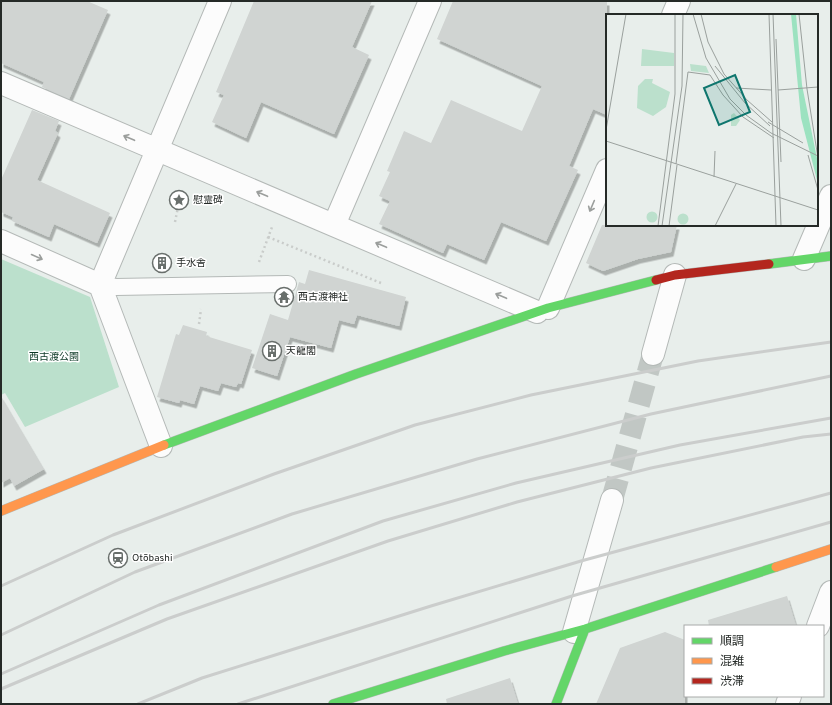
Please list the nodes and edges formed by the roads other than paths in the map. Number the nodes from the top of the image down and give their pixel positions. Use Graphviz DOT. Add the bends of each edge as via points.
graph roads {
  1 [pos="220,1"];
  2 [pos="430,1"];
  3 [pos="679,1"];
  4 [pos="673,14"];
  5 [pos="1,83"];
  6 [pos="157,150"];
  7 [pos="606,172"];
  8 [pos="831,196"];
  9 [pos="334,225"];
  10 [pos="1,241"];
  11 [pos="831,256"];
  12 [pos="804,259"];
  13 [pos="675,275"];
  14 [pos="288,284"];
  15 [pos="100,285"];
  16 [pos="542,310"];
  17 [pos="653,354"];
  18 [pos="162,446"];
  19 [pos="612,500"];
  20 [pos="1,511"];
  21 [pos="831,549"];
  22 [pos="831,592"];
  23 [pos="818,625"];
  24 [pos="580,631"];
  25 [pos="333,704"];
  26 [pos="556,704"];
  1 -- 6 [label="street"];
  2 -- 9 [label="street"];
  3 -- 4 [label="street"];
  6 -- 5 [label="street, one-way"];
  9 -- 6 [label="street, one-way"];
  6 -- 15 [label="street"];
  7 -- 16 [label="street, one-way"];
  8 -- 12 [label="street"];
  16 -- 9 [label="street, one-way"];
  10 -- 15 [label="street, one-way"];
  11 -- 12 [label="street"];
  12 -- 13 [label="street"];
  13 -- 16 [label="street"];
  13 -- 17 [label="street"];
  14 -- 15 [label="lane" via="116,287"];
  15 -- 18 [label="street"];
  16 -- 18 [label="street" via="356,374"];
  18 -- 20 [label="street"];
  19 -- 24 [label="street"];
  21 -- 24 [label="street"];
  22 -- 23 [label="street"];
  24 -- 25 [label="street" via="504,651"];
  24 -- 26 [label="street"];
}
